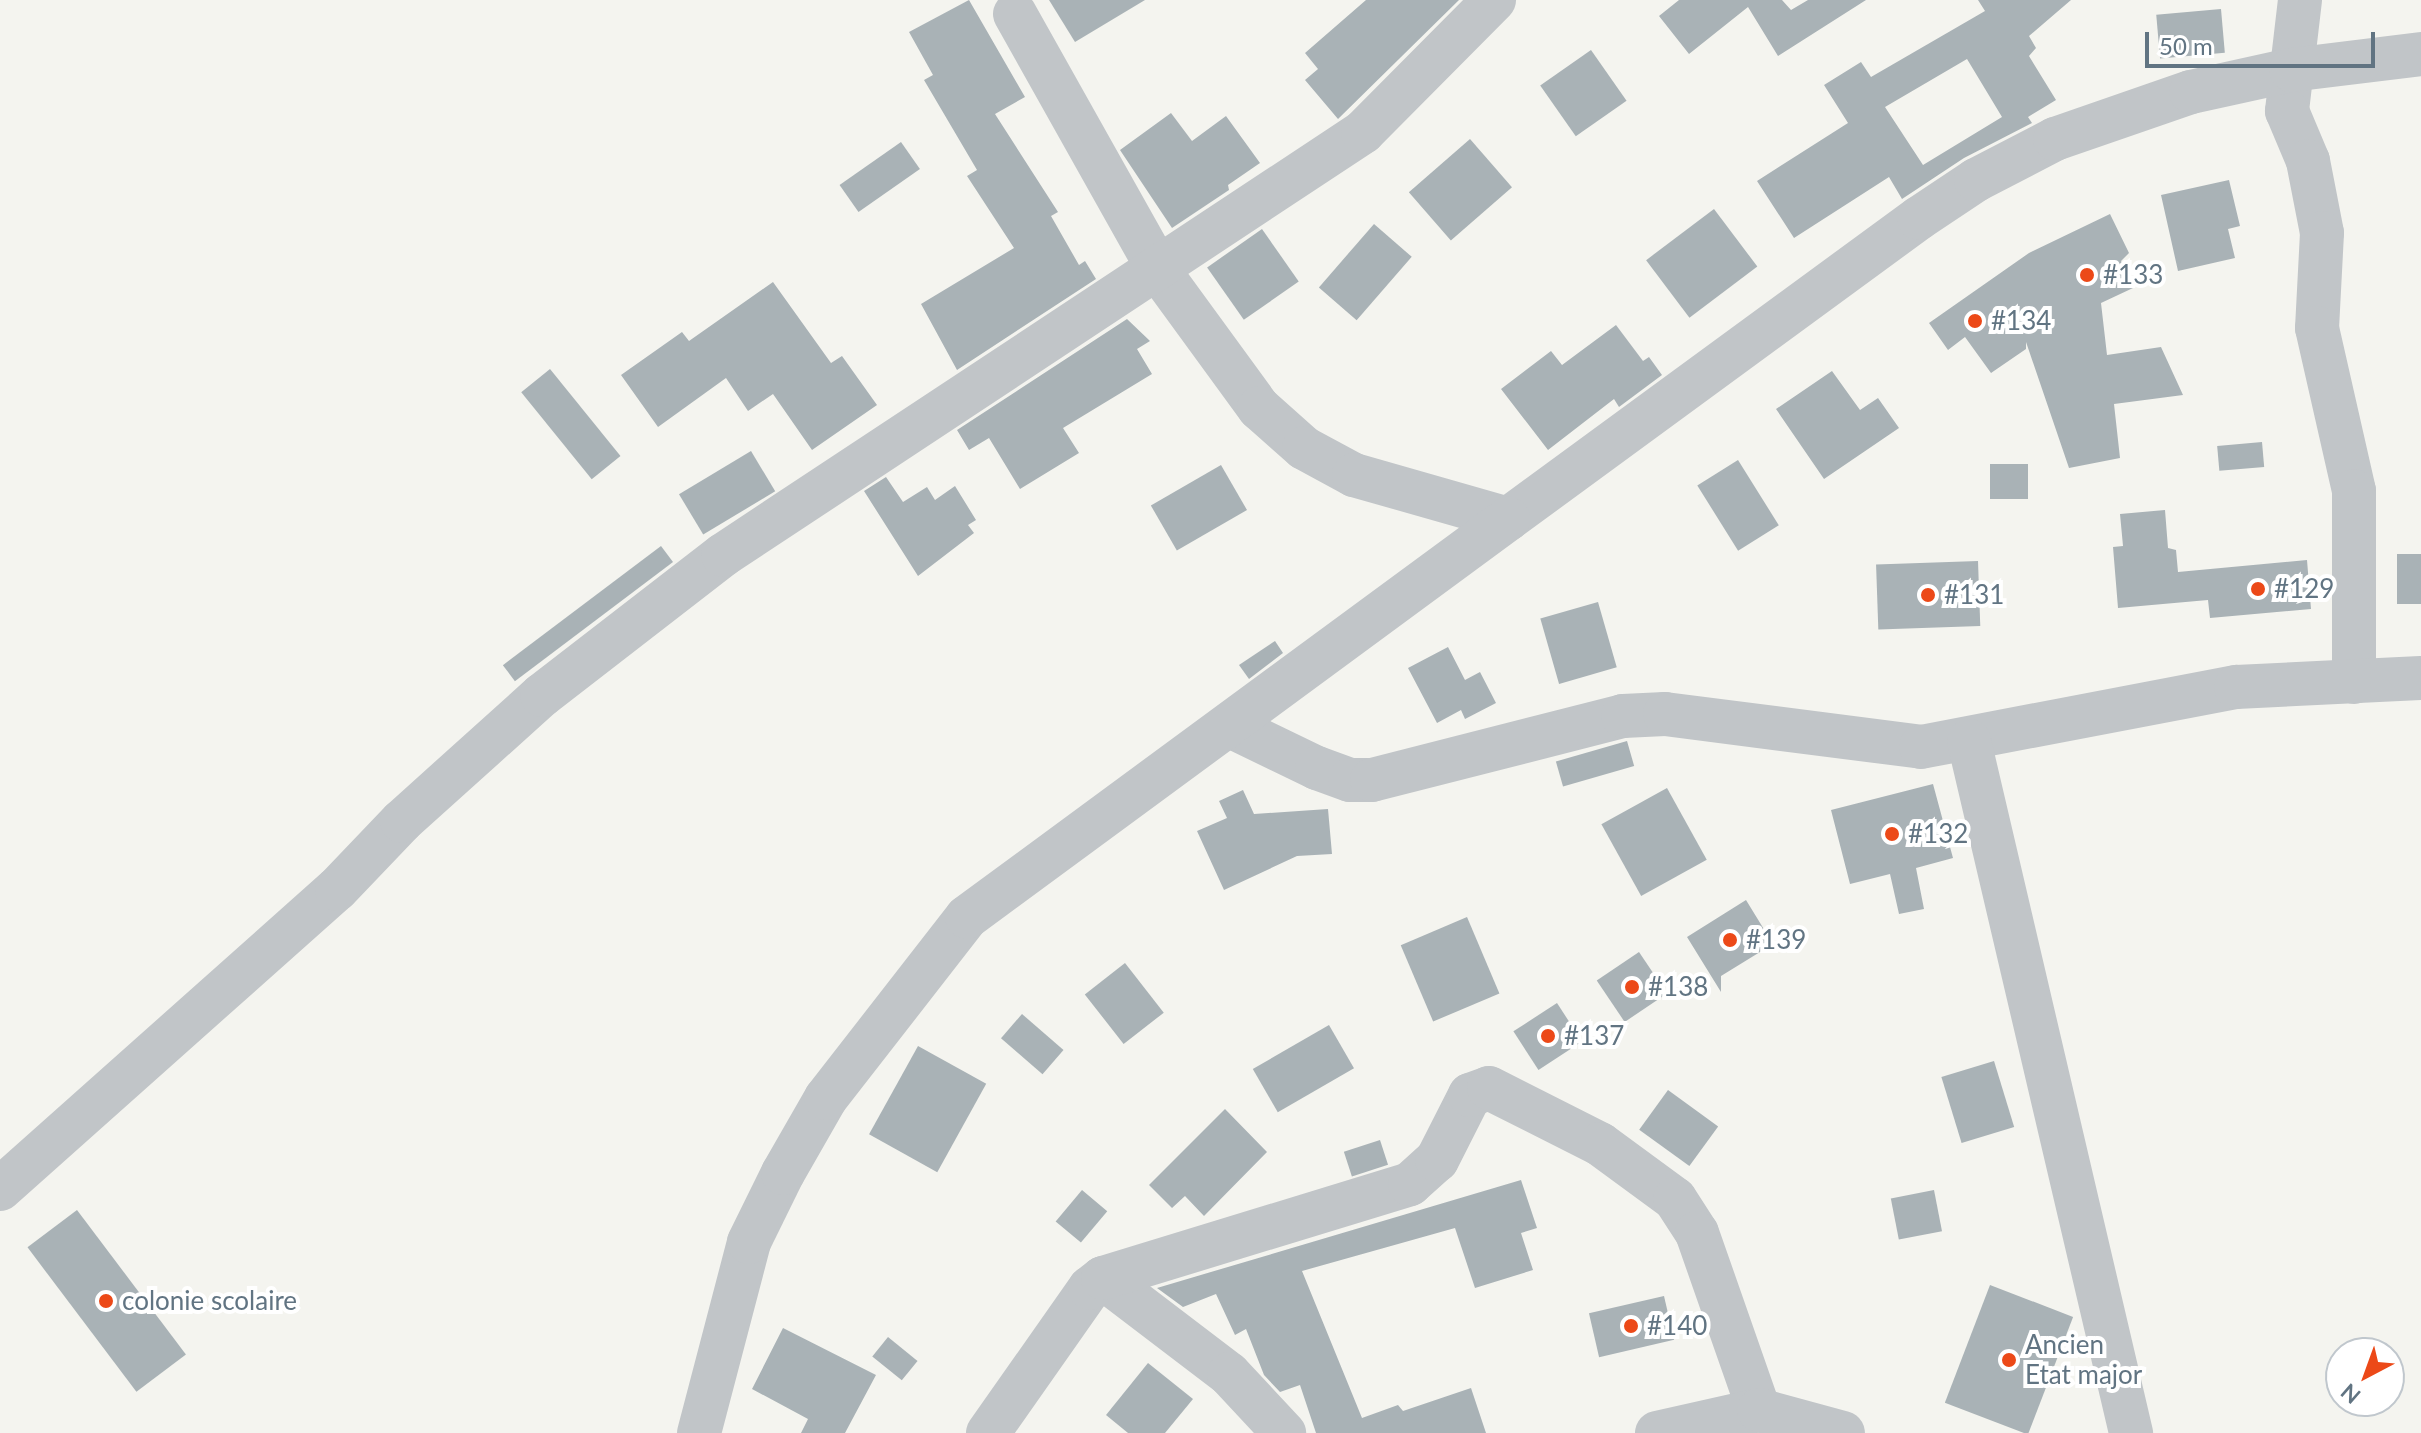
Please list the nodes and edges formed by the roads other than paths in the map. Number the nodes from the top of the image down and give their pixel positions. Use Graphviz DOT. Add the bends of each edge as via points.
graph roads {
  1 [pos="1494,0"];
  2 [pos="2300,0"];
  3 [pos="1015,14"];
  4 [pos="2421,54"];
  5 [pos="2291,70"];
  6 [pos="1159,271"];
  7 [pos="1508,519"];
  8 [pos="2421,678"];
  9 [pos="2354,682"];
  10 [pos="1230,726"];
  11 [pos="1969,741"];
  12 [pos="0,1189"];
  13 [pos="1103,1278"];
  14 [pos="1759,1410"];
  15 [pos="699,1433"];
  16 [pos="988,1433"];
  17 [pos="1284,1433"];
  18 [pos="1657,1433"];
  19 [pos="1843,1433"];
  20 [pos="2131,1433"];
  1 -- 6 [label="street" via="1363,132"];
  2 -- 5 [label="street"];
  3 -- 6 [label="street"];
  4 -- 5 [label="street"];
  5 -- 7 [label="street" via="2191,92 2055,139 1976,180"];
  5 -- 9 [label="street" via="2287,111 2308,161 2322,233 2317,328 2354,491"];
  6 -- 7 [label="street" via="1259,408 1304,448 1354,475"];
  6 -- 12 [label="street" via="723,555 542,695 402,821 337,889"];
  7 -- 10 [label="street"];
  8 -- 9 [label="street"];
  9 -- 11 [label="street" via="2236,687 2015,727"];
  10 -- 11 [label="street" via="1350,780 1372,780 1623,716 1665,714 1885,745"];
  10 -- 15 [label="street" via="967,917 901,996 826,1098 749,1242"];
  11 -- 20 [label="street"];
  13 -- 14 [label="street" via="1410,1184 1437,1160 1470,1095 1489,1088 1600,1144 1675,1199 1697,1233"];
  13 -- 16 [label="street" via="1090,1288"];
  13 -- 17 [label="street" via="1229,1374"];
  14 -- 18 [label="street"];
  14 -- 19 [label="street"];
}
